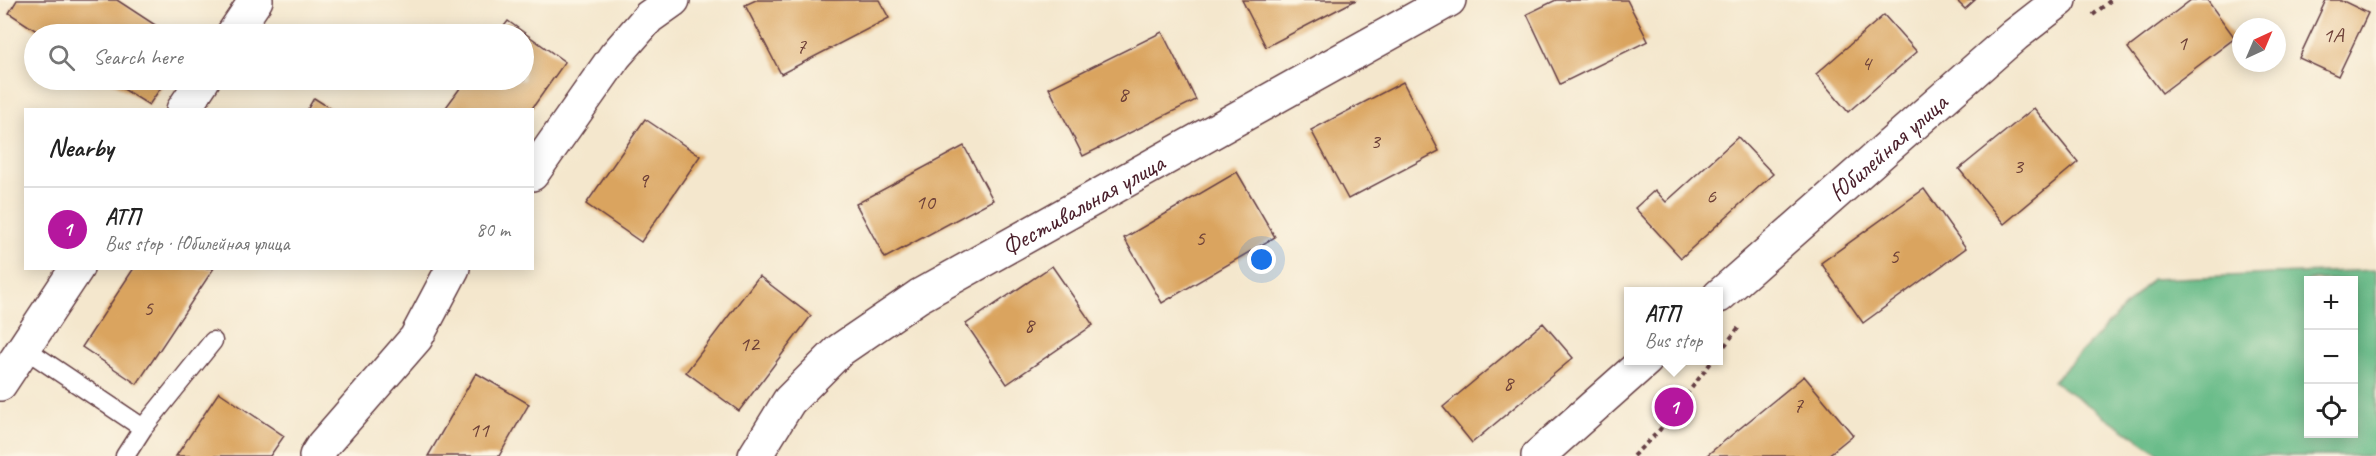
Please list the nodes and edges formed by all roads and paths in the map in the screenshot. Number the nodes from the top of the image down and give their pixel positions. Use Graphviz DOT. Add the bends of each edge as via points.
graph roads {
  1 [pos="256,0"];
  2 [pos="674,0"];
  3 [pos="1449,0"];
  4 [pos="2060,0"];
  5 [pos="240,24"];
  6 [pos="196,90"];
  7 [pos="184,108"];
  8 [pos="534,171"];
  9 [pos="76,270"];
  10 [pos="452,270"];
  11 [pos="1723,292"];
  12 [pos="213,341"];
  13 [pos="24,348"];
  14 [pos="1640,365"];
  15 [pos="1709,365"];
  16 [pos="0,384"];
  17 [pos="143,428"];
  18 [pos="125,456"];
  19 [pos="316,456"];
  20 [pos="754,456"];
  21 [pos="1538,456"];
  22 [pos="1633,456"];
  1 -- 5 [label="street"];
  2 -- 8 [label="street" via="649,17 615,56"];
  3 -- 20 [label="street, Фестивальная улица" via="919,296 840,350 789,401"];
  4 -- 11 [label="street, Юбилейная улица" via="2015,34"];
  6 -- 7 [label="street"];
  9 -- 13 [label="street"];
  10 -- 19 [label="street" via="416,338"];
  12 -- 17 [label="lane"];
  13 -- 16 [label="street"];
  13 -- 17 [label="lane"];
  14 -- 21 [label="street"];
  15 -- 22 [label="path" via="1658,432"];
  17 -- 18 [label="lane"];
}
